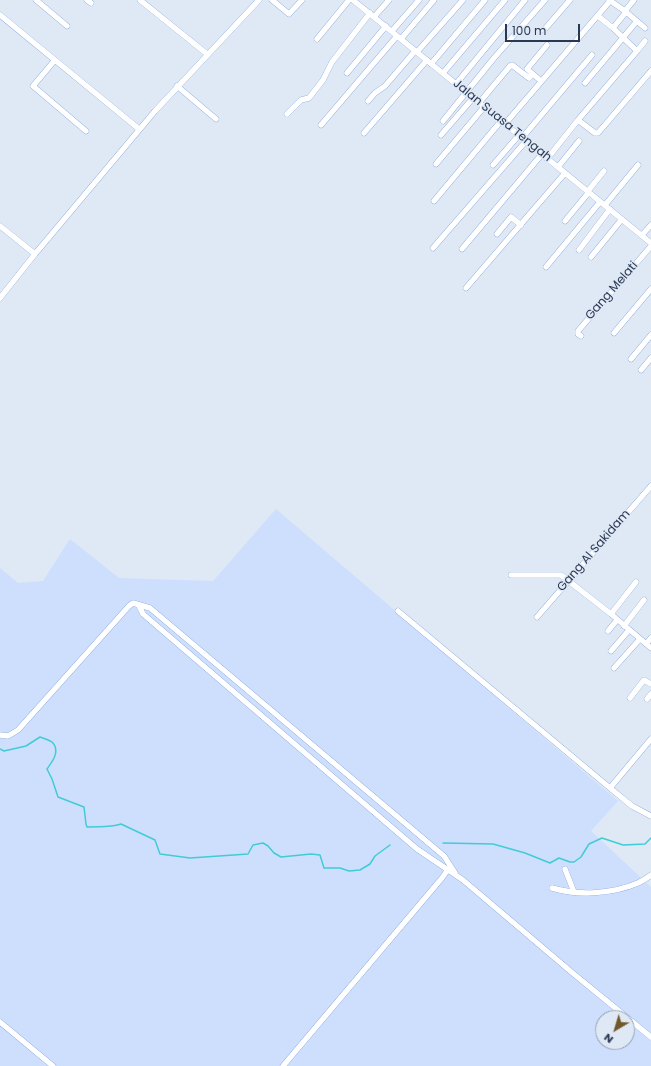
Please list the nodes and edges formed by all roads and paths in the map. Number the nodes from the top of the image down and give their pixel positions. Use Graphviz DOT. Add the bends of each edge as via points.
graph roads {
  1 [pos="36,0"];
  2 [pos="140,0"];
  3 [pos="259,0"];
  4 [pos="272,0"];
  5 [pos="302,0"];
  6 [pos="349,0"];
  7 [pos="353,0"];
  8 [pos="389,0"];
  9 [pos="419,0"];
  10 [pos="434,0"];
  11 [pos="463,0"];
  12 [pos="485,0"];
  13 [pos="505,0"];
  14 [pos="525,0"];
  15 [pos="545,0"];
  16 [pos="570,0"];
  17 [pos="610,0"];
  18 [pos="634,0"];
  19 [pos="625,11"];
  20 [pos="0,15"];
  21 [pos="372,15"];
  22 [pos="598,16"];
  23 [pos="637,21"];
  24 [pos="67,26"];
  25 [pos="386,26"];
  26 [pos="613,28"];
  27 [pos="645,28"];
  28 [pos="544,30"];
  29 [pos="392,31"];
  30 [pos="399,37"];
  31 [pos="623,37"];
  32 [pos="317,39"];
  33 [pos="645,41"];
  34 [pos="547,45"];
  35 [pos="416,51"];
  36 [pos="637,51"];
  37 [pos="207,54"];
  38 [pos="592,55"];
  39 [pos="55,60"];
  40 [pos="429,62"];
  41 [pos="651,71"];
  42 [pos="347,73"];
  43 [pos="443,73"];
  44 [pos="532,74"];
  45 [pos="541,81"];
  46 [pos="585,83"];
  47 [pos="456,84"];
  48 [pos="177,86"];
  49 [pos="467,93"];
  50 [pos="473,98"];
  51 [pos="368,101"];
  52 [pos="482,105"];
  53 [pos="287,114"];
  54 [pos="216,119"];
  55 [pos="578,120"];
  56 [pos="442,121"];
  57 [pos="503,122"];
  58 [pos="321,125"];
  59 [pos="139,129"];
  60 [pos="86,131"];
  61 [pos="364,133"];
  62 [pos="440,135"];
  63 [pos="522,138"];
  64 [pos="579,141"];
  65 [pos="542,154"];
  66 [pos="548,159"];
  67 [pos="436,164"];
  68 [pos="638,165"];
  69 [pos="493,166"];
  70 [pos="558,167"];
  71 [pos="604,171"];
  72 [pos="565,173"];
  73 [pos="588,192"];
  74 [pos="434,201"];
  75 [pos="603,203"];
  76 [pos="610,210"];
  77 [pos="622,219"];
  78 [pos="565,221"];
  79 [pos="521,225"];
  80 [pos="651,225"];
  81 [pos="0,226"];
  82 [pos="497,234"];
  83 [pos="642,235"];
  84 [pos="651,243"];
  85 [pos="651,246"];
  86 [pos="432,248"];
  87 [pos="462,249"];
  88 [pos="579,250"];
  89 [pos="35,254"];
  90 [pos="591,257"];
  91 [pos="546,267"];
  92 [pos="466,288"];
  93 [pos="651,289"];
  94 [pos="0,298"];
  95 [pos="614,333"];
  96 [pos="651,335"];
  97 [pos="581,336"];
  98 [pos="651,358"];
  99 [pos="630,359"];
  100 [pos="641,370"];
  101 [pos="651,486"];
  102 [pos="511,575"];
  103 [pos="569,581"];
  104 [pos="636,582"];
  105 [pos="644,600"];
  106 [pos="139,606"];
  107 [pos="398,610"];
  108 [pos="610,614"];
  109 [pos="537,616"];
  110 [pos="617,620"];
  111 [pos="627,628"];
  112 [pos="608,631"];
  113 [pos="651,638"];
  114 [pos="640,639"];
  115 [pos="646,644"];
  116 [pos="651,648"];
  117 [pos="611,651"];
  118 [pos="614,668"];
  119 [pos="651,684"];
  120 [pos="630,698"];
  121 [pos="0,735"];
  122 [pos="651,739"];
  123 [pos="610,788"];
  124 [pos="651,816"];
  125 [pos="449,868"];
  126 [pos="565,869"];
  127 [pos="651,875"];
  128 [pos="552,888"];
  129 [pos="574,892"];
  130 [pos="0,1022"];
  131 [pos="651,1037"];
  132 [pos="53,1066"];
  133 [pos="283,1066"];
  1 -- 24 [label="street"];
  2 -- 37 [label="street"];
  3 -- 37 [label="street"];
  4 -- 5 [label="street" via="289,14"];
  6 -- 32 [label="street"];
  7 -- 21 [label="street, Jalan Suasa Tengah"];
  8 -- 21 [label="street"];
  9 -- 29 [label="street"];
  10 -- 30 [label="street"];
  11 -- 35 [label="street"];
  12 -- 40 [label="street"];
  13 -- 43 [label="street"];
  14 -- 47 [label="street"];
  15 -- 49 [label="street"];
  16 -- 28 [label="street"];
  17 -- 19 [label="street"];
  17 -- 22 [label="street"];
  18 -- 19 [label="street"];
  19 -- 23 [label="street"];
  19 -- 26 [label="street"];
  20 -- 39 [label="street"];
  21 -- 25 [label="street, Jalan Suasa Tengah"];
  21 -- 53 [label="street" via="332,62 323,80 309,98 301,100"];
  22 -- 26 [label="street"];
  22 -- 45 [label="street"];
  23 -- 27 [label="street"];
  23 -- 31 [label="street"];
  25 -- 29 [label="street, Jalan Suasa Tengah"];
  25 -- 42 [label="street"];
  26 -- 31 [label="street"];
  29 -- 30 [label="street, Jalan Suasa Tengah"];
  30 -- 35 [label="street, Jalan Suasa Tengah"];
  30 -- 58 [label="street"];
  31 -- 36 [label="street"];
  31 -- 46 [label="street"];
  33 -- 36 [label="street"];
  34 -- 44 [label="street" via="527,68"];
  35 -- 40 [label="street, Jalan Suasa Tengah"];
  35 -- 51 [label="street"];
  36 -- 55 [label="street"];
  37 -- 48 [label="street"];
  38 -- 63 [label="street"];
  39 -- 59 [label="street"];
  39 -- 60 [label="street" via="33,86"];
  40 -- 43 [label="street, Jalan Suasa Tengah"];
  40 -- 61 [label="street"];
  41 -- 55 [label="street" via="598,134"];
  43 -- 47 [label="street, Jalan Suasa Tengah"];
  44 -- 45 [label="street"];
  44 -- 52 [label="street" via="529,78 510,66"];
  45 -- 57 [label="street"];
  47 -- 49 [label="street, Jalan Suasa Tengah"];
  48 -- 54 [label="street"];
  48 -- 59 [label="street"];
  49 -- 50 [label="street, Jalan Suasa Tengah"];
  49 -- 56 [label="street"];
  50 -- 52 [label="street, Jalan Suasa Tengah"];
  50 -- 62 [label="street"];
  52 -- 57 [label="street, Jalan Suasa Tengah"];
  52 -- 67 [label="street"];
  55 -- 66 [label="street"];
  57 -- 63 [label="street, Jalan Suasa Tengah"];
  57 -- 74 [label="street"];
  59 -- 89 [label="street"];
  63 -- 65 [label="street, Jalan Suasa Tengah"];
  63 -- 69 [label="street"];
  63 -- 86 [label="street"];
  64 -- 70 [label="street"];
  65 -- 66 [label="street, Jalan Suasa Tengah"];
  65 -- 87 [label="street"];
  66 -- 70 [label="street, Jalan Suasa Tengah"];
  68 -- 75 [label="street"];
  70 -- 72 [label="street, Jalan Suasa Tengah"];
  71 -- 73 [label="street"];
  72 -- 73 [label="street, Jalan Suasa Tengah"];
  72 -- 79 [label="street"];
  73 -- 75 [label="street, Jalan Suasa Tengah"];
  73 -- 78 [label="street"];
  75 -- 76 [label="street, Jalan Suasa Tengah"];
  75 -- 91 [label="street"];
  76 -- 77 [label="street, Jalan Suasa Tengah"];
  76 -- 88 [label="street"];
  77 -- 83 [label="street, Jalan Suasa Tengah"];
  77 -- 90 [label="street"];
  79 -- 82 [label="street" via="512,217"];
  79 -- 92 [label="street"];
  80 -- 83 [label="street"];
  81 -- 89 [label="street"];
  83 -- 84 [label="street, Jalan Suasa Tengah"];
  85 -- 97 [label="street, Gang Melati" via="578,331"];
  89 -- 94 [label="street"];
  93 -- 95 [label="street"];
  96 -- 99 [label="street"];
  98 -- 100 [label="street"];
  101 -- 103 [label="street, Gang Al Sakidam"];
  102 -- 103 [label="street" via="559,574"];
  103 -- 108 [label="street"];
  103 -- 109 [label="street, Gang Al Sakidam"];
  104 -- 108 [label="street"];
  105 -- 111 [label="street"];
  106 -- 121 [label="street" via="133,603 129,606 18,730 8,736"];
  106 -- 125 [label="street" via="149,620 417,849"];
  106 -- 125 [label="street" via="150,608 444,856"];
  107 -- 123 [label="street"];
  108 -- 110 [label="street"];
  110 -- 111 [label="street"];
  110 -- 112 [label="street"];
  111 -- 114 [label="street"];
  111 -- 117 [label="street"];
  113 -- 115 [label="street"];
  114 -- 115 [label="street"];
  114 -- 118 [label="street"];
  115 -- 116 [label="street"];
  119 -- 120 [label="street" via="644,680"];
  122 -- 123 [label="street"];
  123 -- 124 [label="street" via="632,806"];
  125 -- 131 [label="street"];
  125 -- 133 [label="street"];
  126 -- 129 [label="street"];
  127 -- 129 [label="street" via="639,883 613,890"];
  128 -- 129 [label="street"];
  130 -- 132 [label="street"];
}
